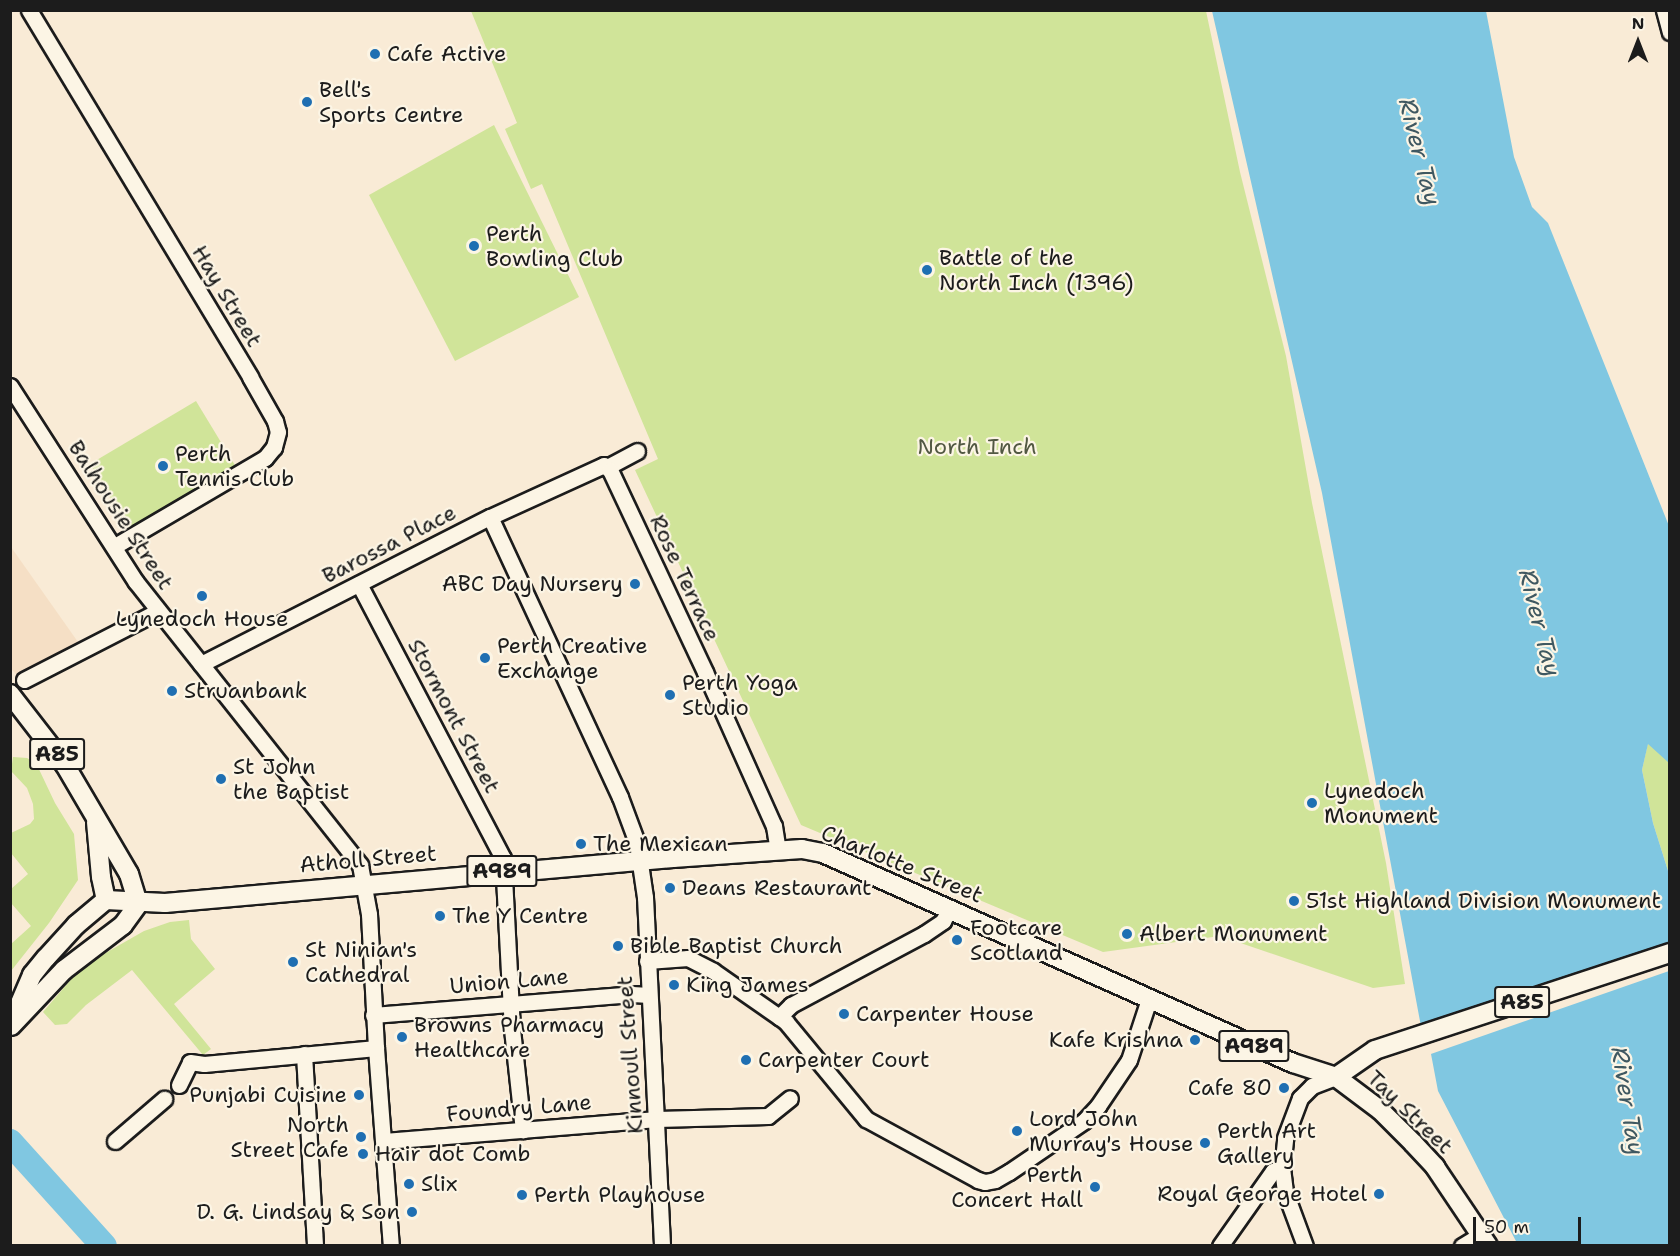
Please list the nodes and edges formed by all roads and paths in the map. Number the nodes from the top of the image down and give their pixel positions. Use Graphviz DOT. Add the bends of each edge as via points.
graph roads {
  1 [pos="29,10"];
  2 [pos="1664,10"];
  3 [pos="1670,32"];
  4 [pos="10,386"];
  5 [pos="637,451"];
  6 [pos="603,466"];
  7 [pos="490,517"];
  8 [pos="115,546"];
  9 [pos="359,584"];
  10 [pos="158,611"];
  11 [pos="201,664"];
  12 [pos="24,680"];
  13 [pos="10,694"];
  14 [pos="95,820"];
  15 [pos="778,851"];
  16 [pos="641,861"];
  17 [pos="504,871"];
  18 [pos="363,884"];
  19 [pos="106,900"];
  20 [pos="138,904"];
  21 [pos="950,908"];
  22 [pos="1670,953"];
  23 [pos="647,961"];
  24 [pos="649,995"];
  25 [pos="1149,999"];
  26 [pos="512,1003"];
  27 [pos="373,1015"];
  28 [pos="779,1017"];
  29 [pos="11,1026"];
  30 [pos="376,1048"];
  31 [pos="304,1054"];
  32 [pos="1336,1077"];
  33 [pos="179,1085"];
  34 [pos="790,1098"];
  35 [pos="164,1099"];
  36 [pos="657,1119"];
  37 [pos="523,1131"];
  38 [pos="115,1141"];
  39 [pos="384,1141"];
  40 [pos="1282,1169"];
  41 [pos="1485,1240"];
  42 [pos="315,1245"];
  43 [pos="391,1245"];
  44 [pos="662,1245"];
  45 [pos="1220,1245"];
  46 [pos="1305,1245"];
  47 [pos="1462,1245"];
  1 -- 8 [label="street, Hay Street" via="250,377 278,432 274,447 265,458"];
  2 -- 3 [label="street"];
  4 -- 8 [label="street, Balhousie Street"];
  5 -- 6 [label="street, Barossa Place"];
  6 -- 7 [label="street, Barossa Place"];
  6 -- 15 [label="street, Rose Terrace" via="774,826"];
  7 -- 9 [label="street, Barossa Place"];
  7 -- 16 [label="street, Kinnoull Street" via="620,797"];
  8 -- 10 [label="street, Balhousie Street"];
  9 -- 11 [label="street, Barossa Place"];
  9 -- 17 [label="street, Stormont Street" via="503,858"];
  10 -- 11 [label="street, Balhousie Street"];
  10 -- 12 [label="street"];
  11 -- 18 [label="street, Balhousie Street" via="353,854 360,865"];
  13 -- 14 [label="main road, A85" via="64,765"];
  14 -- 19 [label="main road, A85"];
  14 -- 20 [label="main road, A85" via="134,883"];
  15 -- 16 [label="main road, Atholl Street / A989"];
  15 -- 21 [label="main road, Charlotte Street / A989" via="802,849 823,853"];
  16 -- 17 [label="main road, Atholl Street / A989"];
  16 -- 23 [label="street, Kinnoull Street"];
  17 -- 18 [label="main road, Atholl Street / A989"];
  17 -- 26 [label="street, Stormont Street"];
  18 -- 20 [label="main road, Atholl Street / A989"];
  18 -- 27 [label="street, Balhousie Street" via="369,914"];
  19 -- 20 [label="main road, Atholl Street / A989"];
  19 -- 29 [label="main road" via="76,925 32,975"];
  20 -- 29 [label="main road" via="123,925 64,970"];
  21 -- 25 [label="main road, Charlotte Street / A989"];
  21 -- 28 [label="street" via="943,921 924,934 791,1005"];
  22 -- 32 [label="main road, A85" via="1375,1050"];
  23 -- 24 [label="street, Kinnoull Street"];
  23 -- 28 [label="street" via="694,959"];
  24 -- 26 [label="street, Union Lane"];
  24 -- 36 [label="street, Kinnoull Street"];
  25 -- 28 [label="street" via="1129,1060 1098,1106 1084,1121 995,1180 978,1180 866,1119"];
  25 -- 32 [label="main road, Charlotte Street / A989" via="1293,1063"];
  26 -- 27 [label="street, Union Lane"];
  26 -- 37 [label="street, Stormont Street"];
  27 -- 30 [label="street, Balhousie Street"];
  30 -- 31 [label="street"];
  30 -- 39 [label="street, Balhousie Street"];
  31 -- 33 [label="street" via="190,1062"];
  31 -- 42 [label="street"];
  32 -- 40 [label="street" via="1312,1086 1300,1098 1285,1138"];
  32 -- 41 [label="main road, Tay Street / A989" via="1380,1110 1435,1167"];
  34 -- 36 [label="street, Foundry Lane" via="768,1116"];
  35 -- 38 [label="street"];
  36 -- 37 [label="street, Foundry Lane"];
  36 -- 44 [label="street, Kinnoull Street"];
  37 -- 39 [label="street, Foundry Lane"];
  39 -- 43 [label="street, Balhousie Street"];
  40 -- 45 [label="street" via="1273,1171"];
  40 -- 46 [label="street" via="1292,1214"];
  41 -- 47 [label="street"];
}
